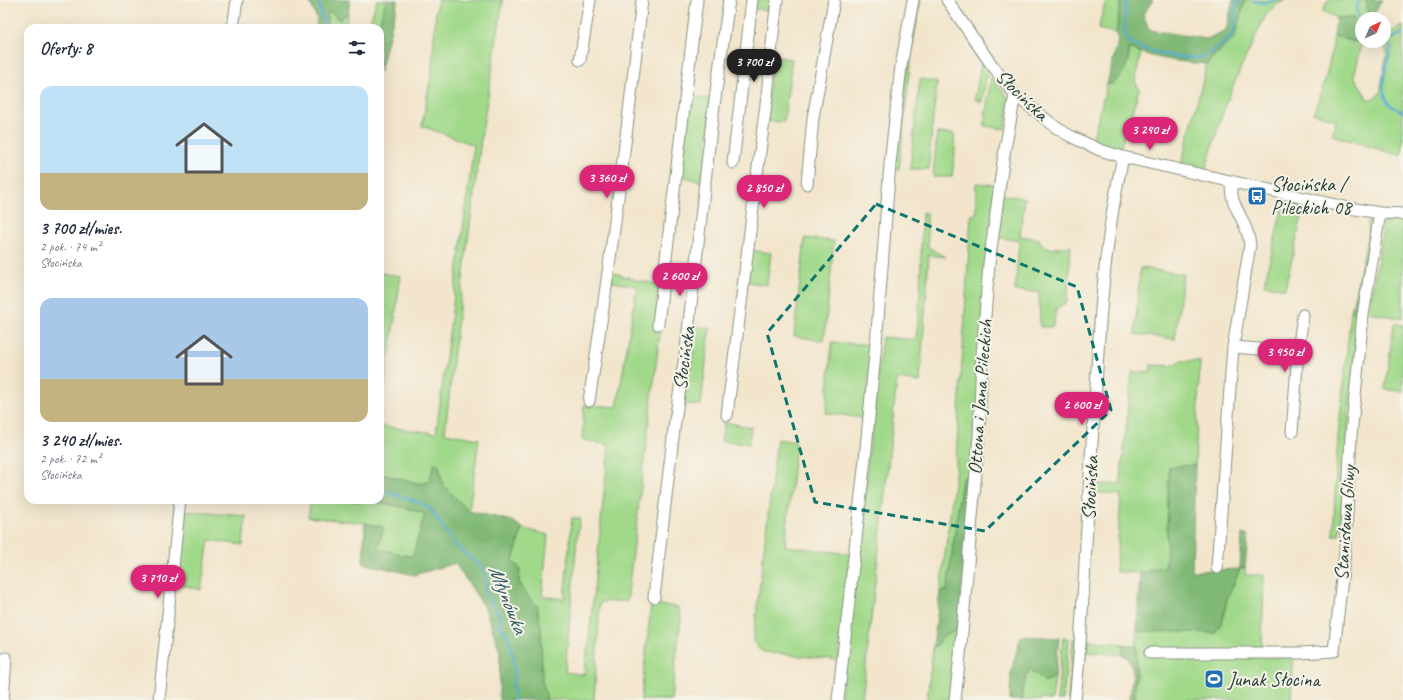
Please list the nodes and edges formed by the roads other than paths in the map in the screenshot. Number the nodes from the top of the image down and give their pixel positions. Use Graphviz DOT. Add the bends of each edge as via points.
graph roads {
  1 [pos="237,0"];
  2 [pos="590,0"];
  3 [pos="642,0"];
  4 [pos="697,0"];
  5 [pos="729,0"];
  6 [pos="752,0"];
  7 [pos="777,0"];
  8 [pos="834,0"];
  9 [pos="913,0"];
  10 [pos="947,0"];
  11 [pos="234,24"];
  12 [pos="580,60"];
  13 [pos="1015,95"];
  14 [pos="1123,157"];
  15 [pos="733,163"];
  16 [pos="1232,181"];
  17 [pos="807,184"];
  18 [pos="1380,213"];
  19 [pos="1403,214"];
  20 [pos="1303,315"];
  21 [pos="658,324"];
  22 [pos="1233,347"];
  23 [pos="1298,352"];
  24 [pos="589,401"];
  25 [pos="727,415"];
  26 [pos="1292,432"];
  27 [pos="180,504"];
  28 [pos="1217,568"];
  29 [pos="654,597"];
  30 [pos="1150,652"];
  31 [pos="6,658"];
  32 [pos="3,700"];
  33 [pos="159,700"];
  34 [pos="838,700"];
  35 [pos="954,700"];
  36 [pos="1075,700"];
  1 -- 11 [label="street"];
  2 -- 12 [label="street"];
  3 -- 24 [label="street" via="610,266"];
  4 -- 21 [label="street"];
  5 -- 29 [label="street, Słocińska"];
  6 -- 15 [label="street"];
  7 -- 25 [label="street"];
  8 -- 17 [label="street" via="813,118"];
  9 -- 34 [label="street" via="901,66 890,164 866,451"];
  10 -- 13 [label="street, Słocińska" via="993,68"];
  13 -- 14 [label="street, Słocińska" via="1070,136"];
  13 -- 35 [label="street, Ottona i Jana Pileckich" via="989,264 979,437"];
  14 -- 16 [label="street, Słocińska"];
  14 -- 36 [label="street, Słocińska" via="1109,237 1098,344 1085,587"];
  16 -- 18 [label="street, Słocińska"];
  16 -- 22 [label="street" via="1230,191 1233,204 1247,231 1250,245"];
  18 -- 19 [label="street, Słocińska"];
  18 -- 30 [label="street, Stanisława Gliwy" via="1362,323 1334,651"];
  20 -- 23 [label="street"];
  22 -- 23 [label="street"];
  22 -- 28 [label="street"];
  23 -- 26 [label="street"];
  27 -- 33 [label="street"];
  31 -- 32 [label="street"];
}
